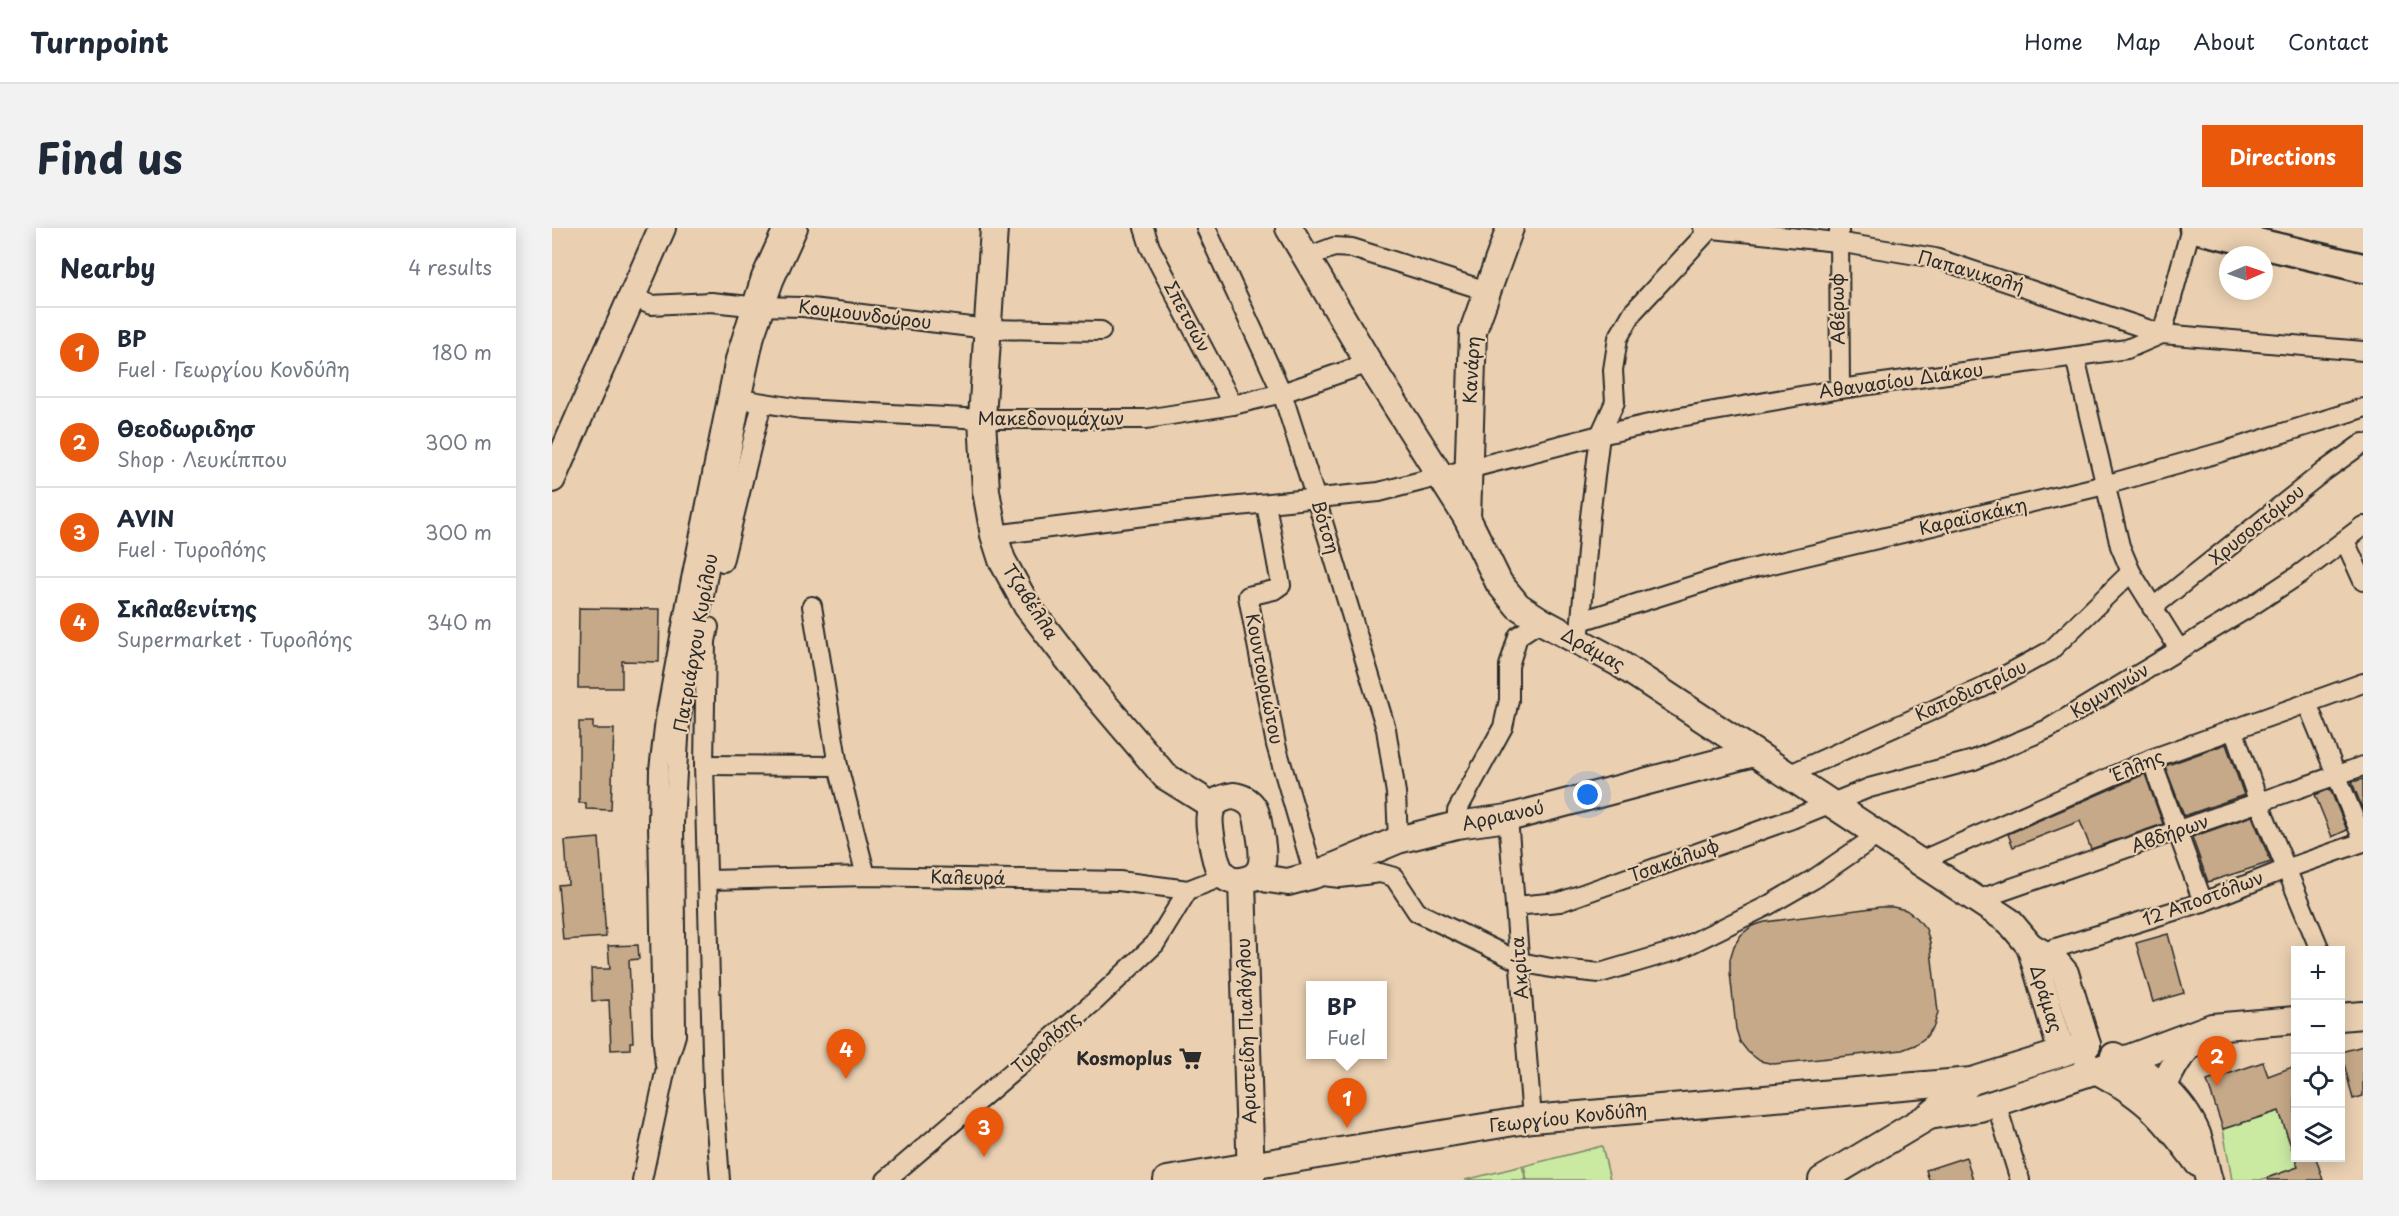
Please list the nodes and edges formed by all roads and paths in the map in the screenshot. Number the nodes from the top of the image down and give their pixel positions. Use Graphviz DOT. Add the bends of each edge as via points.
graph roads {
  1 [pos="662,228"];
  2 [pos="783,228"];
  3 [pos="798,228"];
  4 [pos="994,228"];
  5 [pos="1144,228"];
  6 [pos="1206,228"];
  7 [pos="1289,228"];
  8 [pos="1510,228"];
  9 [pos="2193,228"];
  10 [pos="1706,229"];
  11 [pos="1838,235"];
  12 [pos="1307,257"];
  13 [pos="2363,268"];
  14 [pos="1487,291"];
  15 [pos="631,296"];
  16 [pos="757,306"];
  17 [pos="988,330"];
  18 [pos="1101,332"];
  19 [pos="2162,334"];
  20 [pos="2363,351"];
  21 [pos="2075,357"];
  22 [pos="1369,363"];
  23 [pos="1839,390"];
  24 [pos="1282,393"];
  25 [pos="734,398"];
  26 [pos="762,403"];
  27 [pos="1233,405"];
  28 [pos="2363,408"];
  29 [pos="982,419"];
  30 [pos="1600,435"];
  31 [pos="2363,443"];
  32 [pos="1468,470"];
  33 [pos="1443,477"];
  34 [pos="552,479"];
  35 [pos="2105,485"];
  36 [pos="1316,499"];
  37 [pos="1266,504"];
  38 [pos="1467,518"];
  39 [pos="2363,526"];
  40 [pos="994,535"];
  41 [pos="2345,541"];
  42 [pos="2131,572"];
  43 [pos="2363,581"];
  44 [pos="1508,596"];
  45 [pos="812,606"];
  46 [pos="2152,608"];
  47 [pos="1541,621"];
  48 [pos="1580,631"];
  49 [pos="1518,636"];
  50 [pos="2179,649"];
  51 [pos="2363,683"];
  52 [pos="2307,703"];
  53 [pos="2233,729"];
  54 [pos="1754,753"];
  55 [pos="2151,759"];
  56 [pos="704,765"];
  57 [pos="838,766"];
  58 [pos="2363,766"];
  59 [pos="1788,775"];
  60 [pos="2335,775"];
  61 [pos="2259,802"];
  62 [pos="1831,804"];
  63 [pos="1213,806"];
  64 [pos="1508,818"];
  65 [pos="1457,825"];
  66 [pos="2178,832"];
  67 [pos="1878,835"];
  68 [pos="1398,840"];
  69 [pos="2363,841"];
  70 [pos="1918,862"];
  71 [pos="2286,869"];
  72 [pos="1314,875"];
  73 [pos="866,876"];
  74 [pos="1241,877"];
  75 [pos="708,880"];
  76 [pos="1188,890"];
  77 [pos="1977,900"];
  78 [pos="2203,902"];
  79 [pos="1515,906"];
  80 [pos="2318,946"];
  81 [pos="2036,949"];
  82 [pos="1520,962"];
  83 [pos="2291,1020"];
  84 [pos="2212,1028"];
  85 [pos="2087,1045"];
  86 [pos="2062,1053"];
  87 [pos="2123,1060"];
  88 [pos="2097,1070"];
  89 [pos="1972,1081"];
  90 [pos="2163,1088"];
  91 [pos="1996,1103"];
  92 [pos="1929,1116"];
  93 [pos="1532,1119"];
  94 [pos="1251,1173"];
  95 [pos="2208,1178"];
  96 [pos="642,1180"];
  97 [pos="720,1180"];
  98 [pos="886,1180"];
  99 [pos="1167,1180"];
  100 [pos="1822,1180"];
  101 [pos="2020,1180"];
  1 -- 15 [label="street"];
  2 -- 16 [label="street, Πατριάρχου Κυρίλου"];
  3 -- 16 [label="street, Πατριάρχου Κυρίλου"];
  4 -- 17 [label="street, Τζαβέλλα"];
  5 -- 27 [label="street, Σπετσών" via="1150,248"];
  6 -- 24 [label="street, Βότση"];
  7 -- 12 [label="street, Δράμας"];
  8 -- 14 [label="street, Κανάρη"];
  9 -- 13 [label="main road"];
  9 -- 19 [label="street"];
  10 -- 11 [label="street, Παπανικολή"];
  10 -- 30 [label="street" via="1634,312 1618,338 1613,369 1615,402"];
  11 -- 19 [label="street, Παπανικολή" via="1935,258"];
  11 -- 23 [label="street, Αβέρωφ"];
  12 -- 14 [label="street" via="1334,248 1352,248"];
  12 -- 22 [label="street, Δράμας"];
  14 -- 32 [label="street, Κανάρη" via="1473,331"];
  15 -- 16 [label="street, Κουμουνδούρου" via="651,305 711,302"];
  15 -- 34 [label="street"];
  16 -- 17 [label="street, Κουμουνδούρου" via="802,307"];
  16 -- 25 [label="street, Πατριάρχου Κυρίλου"];
  17 -- 18 [label="street, Κουμουνδούρου"];
  17 -- 29 [label="street, Τζαβέλλα"];
  19 -- 20 [label="street, Αθανασίου Διάκου"];
  19 -- 21 [label="street, Αθανασίου Διάκου" via="2127,349"];
  21 -- 23 [label="street, Αθανασίου Διάκου"];
  21 -- 35 [label="street"];
  22 -- 24 [label="street, Μακεδονομάχων"];
  22 -- 33 [label="street, Δράμας"];
  23 -- 30 [label="street, Αθανασίου Διάκου"];
  24 -- 27 [label="street, Μακεδονομάχων"];
  24 -- 36 [label="street, Βότση"];
  25 -- 26 [label="street, Μακεδονομάχων"];
  25 -- 96 [label="street, Πατριάρχου Κυρίλου" via="694,606 665,719 659,770 666,824 662,1034 666,1068"];
  26 -- 29 [label="street, Μακεδονομάχων" via="801,409"];
  26 -- 56 [label="street" via="731,520 706,641"];
  27 -- 29 [label="street, Μακεδονομάχων" via="1146,419"];
  28 -- 35 [label="street, Καραϊσκάκη"];
  29 -- 40 [label="street, Τζαβέλλα" via="985,483"];
  30 -- 32 [label="street, Αθανασίου Διάκου"];
  30 -- 48 [label="street"];
  31 -- 46 [label="street, Χρυσοστόμου"];
  32 -- 33 [label="street, Αθανασίου Διάκου"];
  32 -- 38 [label="street, Κανάρη"];
  33 -- 36 [label="street" via="1379,492"];
  33 -- 38 [label="street, Δράμας"];
  35 -- 42 [label="street" via="2120,546"];
  35 -- 48 [label="street, Καραϊσκάκη" via="1730,574"];
  36 -- 37 [label="street"];
  36 -- 68 [label="street, Βότση" via="1386,729 1396,793"];
  37 -- 40 [label="street"];
  37 -- 72 [label="street, Κουντουριώτου" via="1281,585 1248,597 1276,745"];
  38 -- 44 [label="street, Δράμας"];
  39 -- 41 [label="street, Κομνηνών"];
  40 -- 63 [label="street, Τζαβέλλα" via="1002,560 1027,606 1092,690 1165,776"];
  41 -- 43 [label="street"];
  41 -- 50 [label="street, Κομνηνών" via="2263,599"];
  42 -- 46 [label="street"];
  42 -- 59 [label="street, Καποδιστρίου" via="2061,643 2043,656 1982,688"];
  44 -- 47 [label="street, Δράμας"];
  44 -- 49 [label="street" via="1508,609"];
  45 -- 57 [label="street"];
  46 -- 50 [label="street"];
  47 -- 48 [label="street, Δράμας"];
  47 -- 49 [label="street"];
  48 -- 54 [label="street, Δράμας" via="1617,662"];
  49 -- 65 [label="street" via="1509,666 1509,699 1503,727 1457,811"];
  50 -- 62 [label="street, Κομνηνών" via="2049,729 1974,760 1869,788"];
  51 -- 52 [label="street, Έλλης"];
  52 -- 53 [label="street, Έλλης"];
  52 -- 60 [label="street"];
  53 -- 55 [label="street, Έλλης"];
  53 -- 61 [label="street"];
  54 -- 59 [label="street, Δράμας"];
  54 -- 64 [label="street, Αρριανού"];
  55 -- 66 [label="street"];
  55 -- 70 [label="street, Έλλης"];
  56 -- 57 [label="street"];
  56 -- 75 [label="street"];
  57 -- 73 [label="street"];
  58 -- 60 [label="street, Αβδήρων"];
  59 -- 62 [label="street, Δράμας"];
  60 -- 61 [label="street, Αβδήρων"];
  60 -- 69 [label="street"];
  61 -- 66 [label="street, Αβδήρων"];
  61 -- 71 [label="street"];
  62 -- 67 [label="street, Δράμας"];
  62 -- 79 [label="street, Τσακάλωφ" via="1560,902"];
  63 -- 74 [label="street" via="1208,820 1216,865"];
  63 -- 74 [label="street" via="1219,800 1241,797 1256,814 1262,867"];
  64 -- 65 [label="street, Αρριανού"];
  64 -- 79 [label="street, Ακρίτα"];
  65 -- 68 [label="street, Αρριανού"];
  66 -- 77 [label="street, Αβδήρων"];
  66 -- 78 [label="street"];
  67 -- 70 [label="street, Δράμας"];
  67 -- 82 [label="street" via="1814,879 1678,950 1600,973"];
  68 -- 72 [label="street, Αρριανού"];
  69 -- 71 [label="street, 12 Αποστόλων"];
  70 -- 77 [label="street, Δράμας"];
  71 -- 78 [label="street, 12 Αποστόλων"];
  71 -- 80 [label="street"];
  72 -- 74 [label="street, Αρριανού" via="1288,882"];
  72 -- 82 [label="street" via="1340,878 1380,873 1394,877 1417,912"];
  73 -- 75 [label="street, Καλευρά"];
  73 -- 76 [label="street, Καλευρά" via="1119,881"];
  74 -- 76 [label="street, Καλευρά"];
  74 -- 94 [label="street, Αριστείδη Πιαλόγλου"];
  75 -- 97 [label="street" via="713,1087"];
  76 -- 98 [label="street, Τυρολόης" via="1147,952"];
  77 -- 81 [label="street, Δράμας" via="2009,921"];
  78 -- 81 [label="street, 12 Αποστόλων"];
  79 -- 82 [label="street, Ακρίτα"];
  81 -- 85 [label="street, Δράμας" via="2054,960 2065,974"];
  81 -- 86 [label="street, Δράμας"];
  82 -- 93 [label="street, Ακρίτα"];
  83 -- 84 [label="street"];
  84 -- 87 [label="street"];
  84 -- 90 [label="street" via="2181,1054"];
  85 -- 86 [label="street"];
  85 -- 87 [label="street"];
  86 -- 88 [label="street"];
  86 -- 89 [label="street"];
  87 -- 88 [label="street"];
  87 -- 90 [label="street"];
  88 -- 91 [label="street"];
  88 -- 95 [label="street" via="2124,1084 2160,1113"];
  89 -- 92 [label="street"];
  89 -- 93 [label="street, Γεωργίου Κονδύλη"];
  90 -- 95 [label="street" via="2186,1111 2198,1137"];
  91 -- 92 [label="street"];
  91 -- 101 [label="street"];
  92 -- 100 [label="street"];
  93 -- 94 [label="street, Γεωργίου Κονδύλη"];
  94 -- 99 [label="street, Γεωργίου Κονδύλη"];
}
